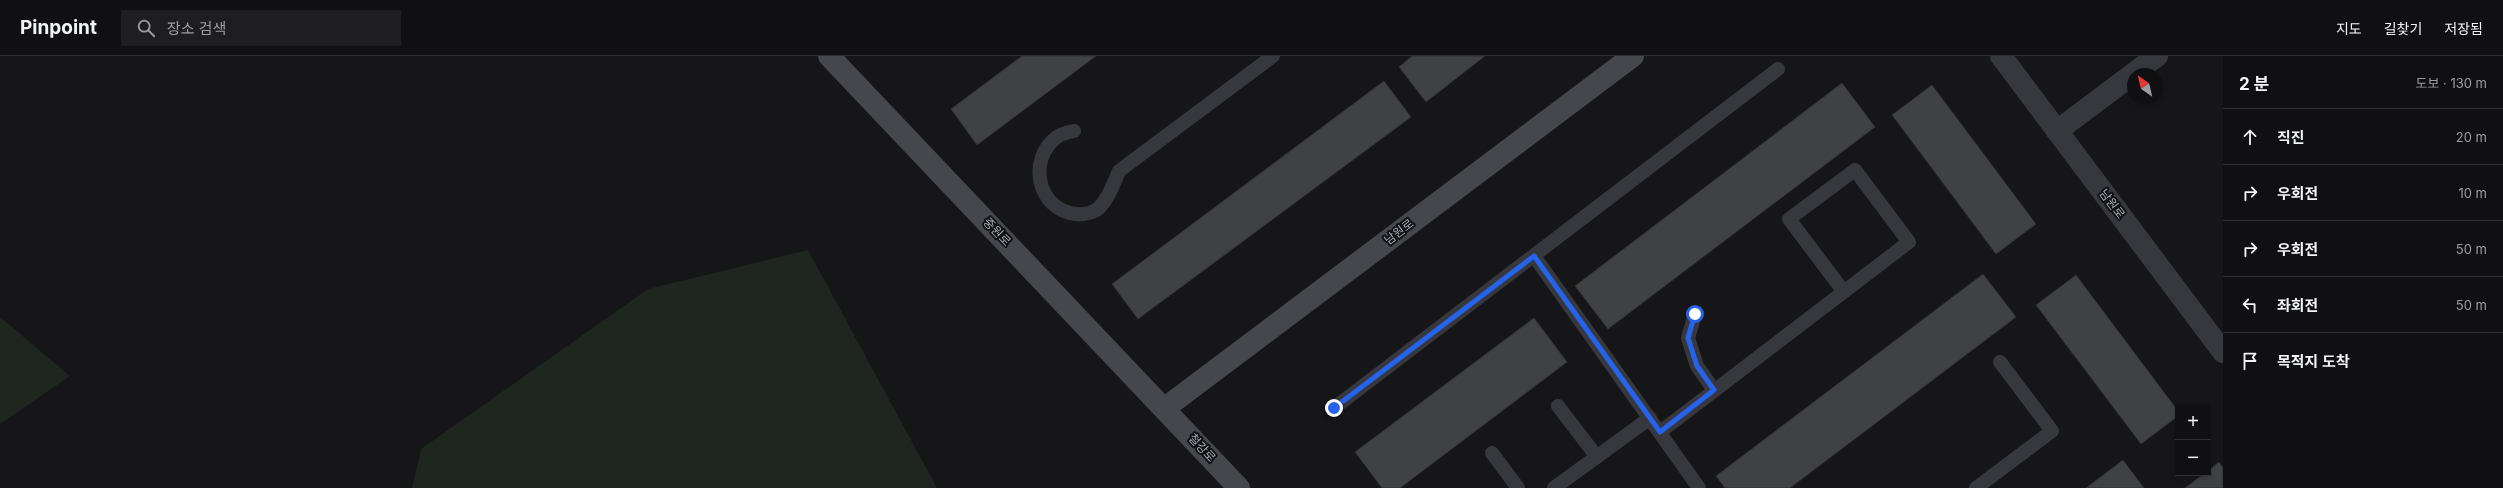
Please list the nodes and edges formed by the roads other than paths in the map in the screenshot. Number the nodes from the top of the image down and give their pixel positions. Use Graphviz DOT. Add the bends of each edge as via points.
graph roads {
  1 [pos="829,56"];
  2 [pos="1273,56"];
  3 [pos="1633,56"];
  4 [pos="2001,56"];
  5 [pos="2157,56"];
  6 [pos="1778,69"];
  7 [pos="1074,131"];
  8 [pos="2057,131"];
  9 [pos="1534,256"];
  10 [pos="1844,292"];
  11 [pos="1695,314"];
  12 [pos="2223,352"];
  13 [pos="2000,362"];
  14 [pos="1714,390"];
  15 [pos="1558,406"];
  16 [pos="1165,408"];
  17 [pos="1334,408"];
  18 [pos="1650,418"];
  19 [pos="1660,432"];
  20 [pos="1492,453"];
  21 [pos="1597,457"];
  22 [pos="1239,488"];
  23 [pos="1518,488"];
  24 [pos="1554,488"];
  25 [pos="1700,488"];
  26 [pos="1976,488"];
  1 -- 16 [label="street, 중원로"];
  2 -- 7 [label="lane" via="1119,171 1098,209 1084,215 1064,213 1053,205 1044,192 1038,175 1042,158 1050,143 1059,135"];
  3 -- 16 [label="street, 남원로"];
  4 -- 8 [label="street, 남원로"];
  5 -- 8 [label="street"];
  6 -- 9 [label="lane"];
  8 -- 12 [label="street, 남원로"];
  9 -- 17 [label="lane"];
  9 -- 18 [label="lane"];
  10 -- 10 [label="lane" via="1909,242 1855,170 1789,219"];
  10 -- 14 [label="lane"];
  11 -- 14 [label="lane" via="1688,338 1697,366"];
  13 -- 26 [label="lane" via="2052,431"];
  14 -- 19 [label="lane"];
  15 -- 21 [label="lane"];
  16 -- 22 [label="street, 철강로"];
  18 -- 19 [label="lane"];
  18 -- 21 [label="lane"];
  19 -- 25 [label="lane"];
  20 -- 23 [label="lane"];
  21 -- 24 [label="lane"];
}
